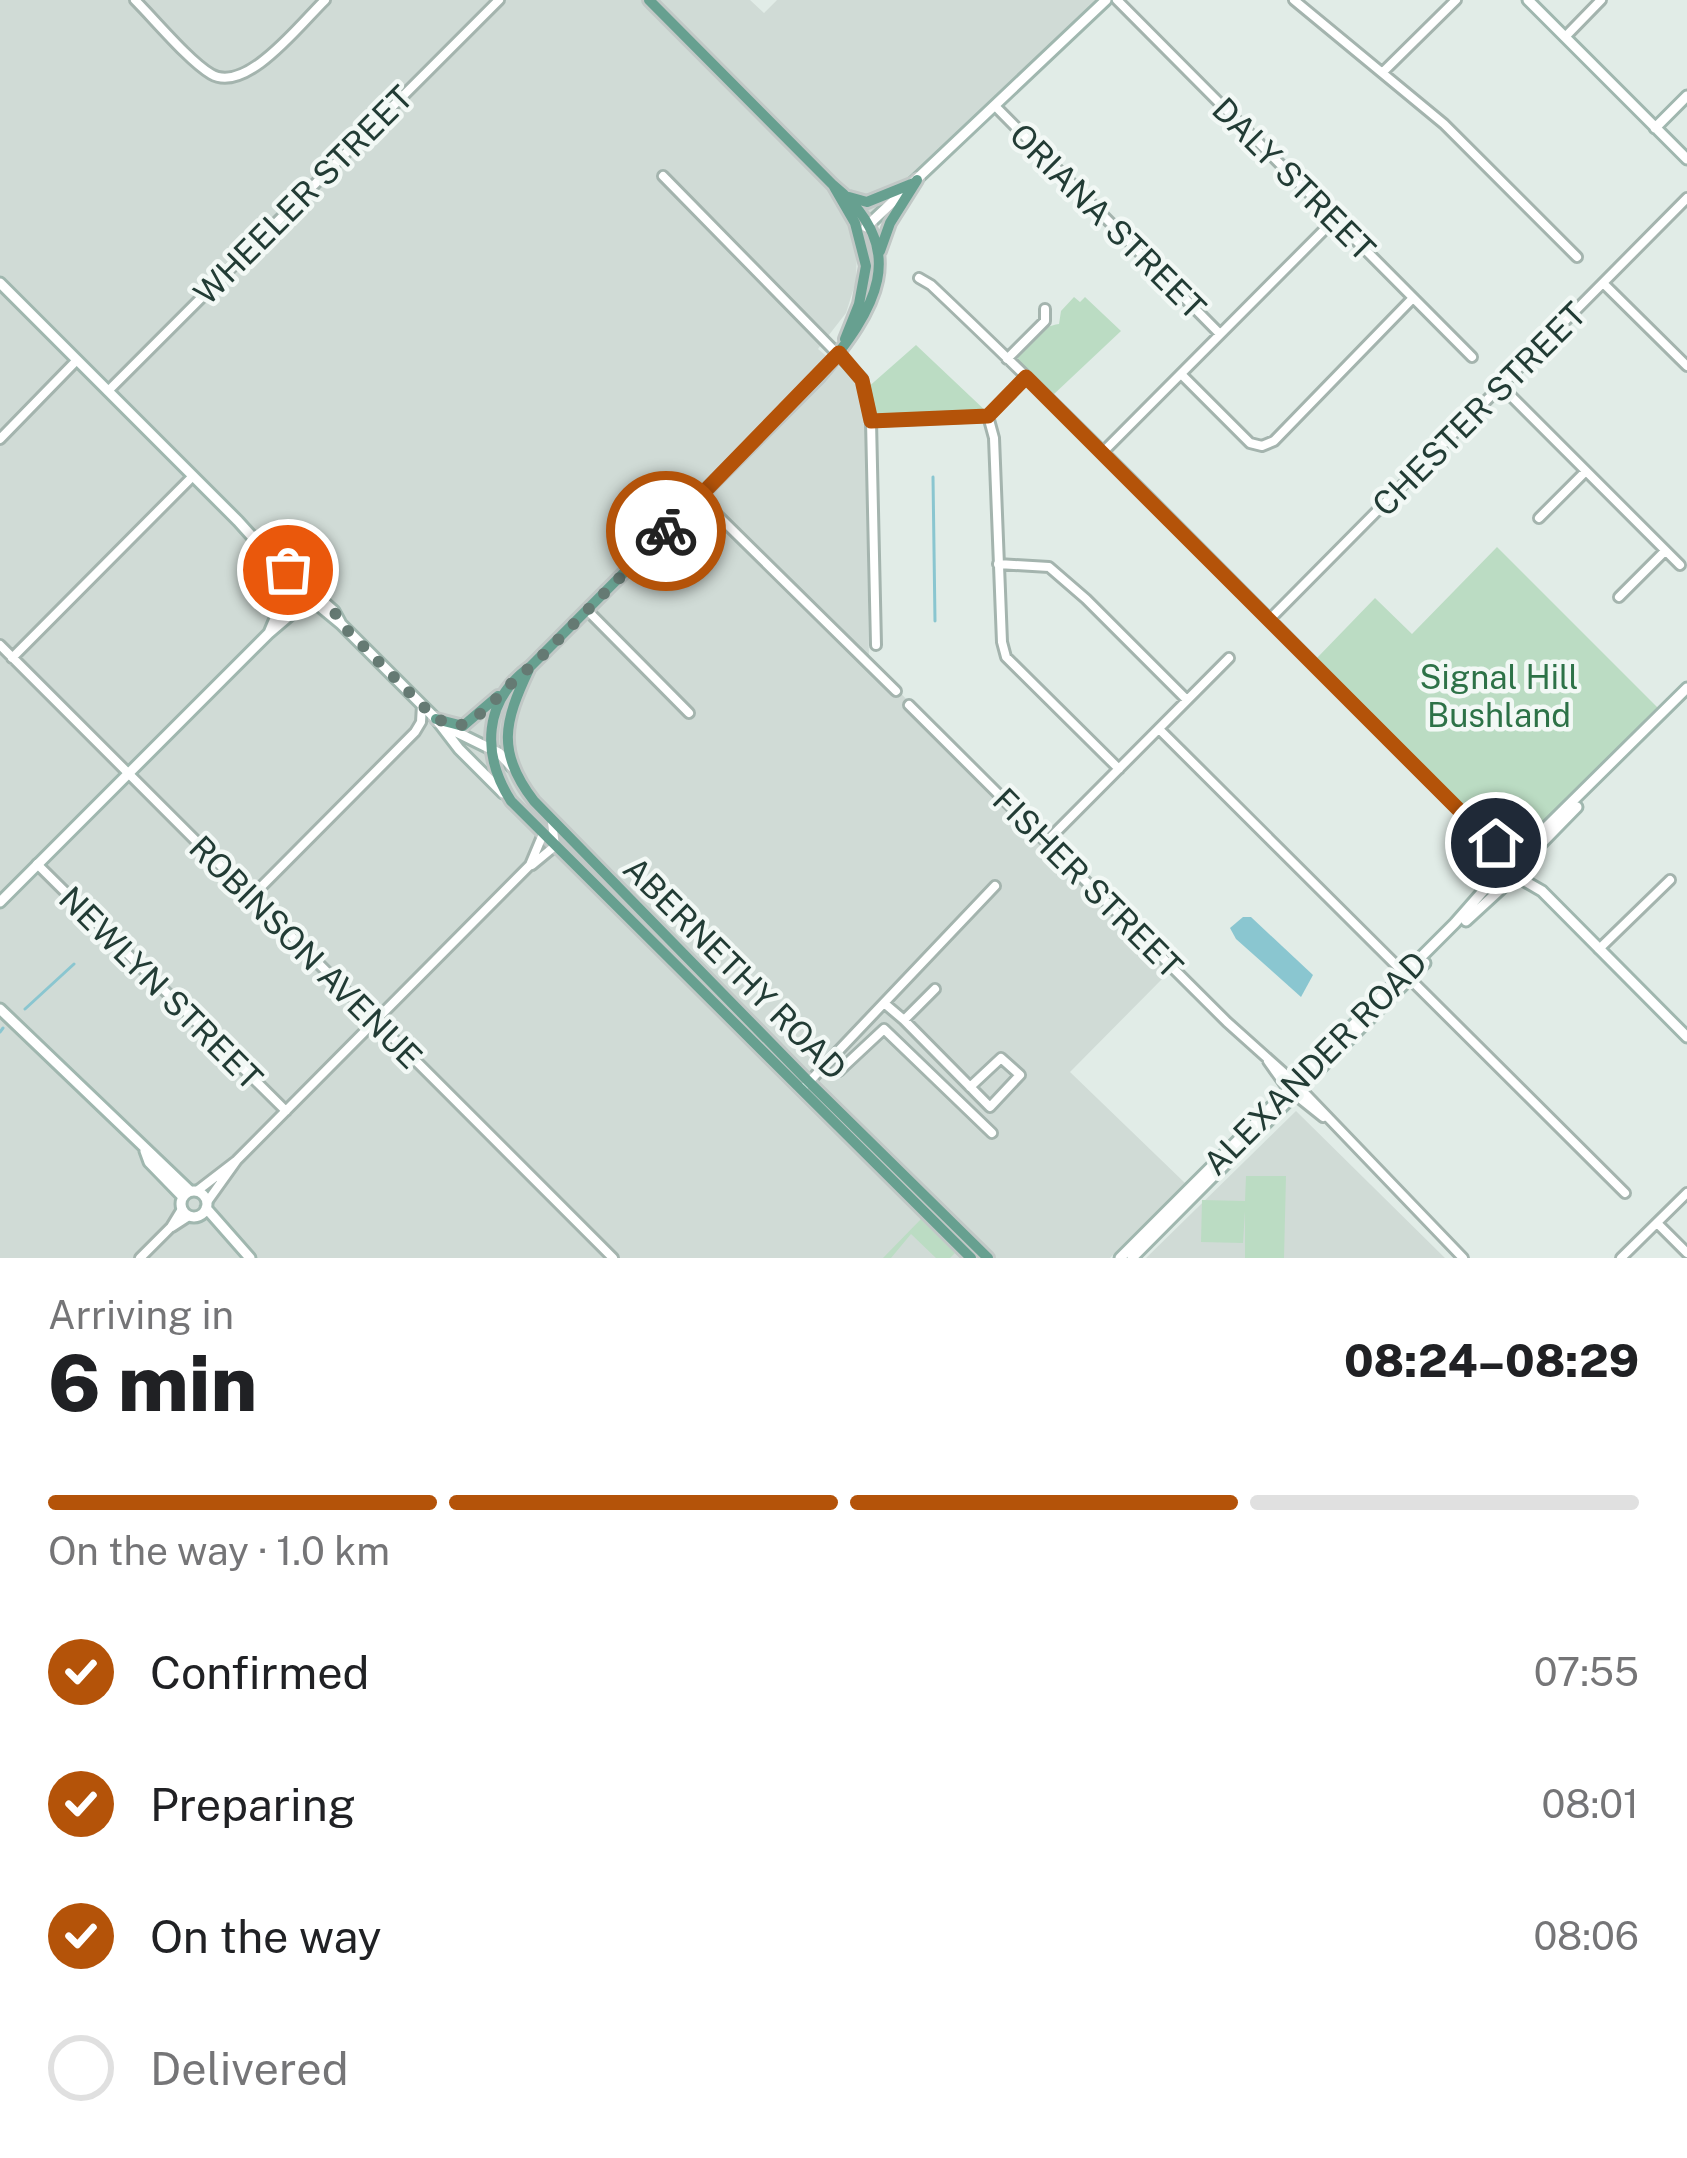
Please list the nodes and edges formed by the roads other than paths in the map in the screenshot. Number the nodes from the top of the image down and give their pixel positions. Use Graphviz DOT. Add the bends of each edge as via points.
graph roads {
  1 [pos="135,0"];
  2 [pos="325,0"];
  3 [pos="499,0"];
  4 [pos="649,0"];
  5 [pos="1106,0"];
  6 [pos="1117,0"];
  7 [pos="1294,0"];
  8 [pos="1456,0"];
  9 [pos="1528,0"];
  10 [pos="1601,0"];
  11 [pos="1565,37"];
  12 [pos="1383,72"];
  13 [pos="1687,96"];
  14 [pos="997,108"];
  15 [pos="1655,128"];
  16 [pos="1687,159"];
  17 [pos="664,176"];
  18 [pos="916,181"];
  19 [pos="833,184"];
  20 [pos="846,196"];
  21 [pos="1687,198"];
  22 [pos="1336,219"];
  23 [pos="865,228"];
  24 [pos="879,254"];
  25 [pos="1577,257"];
  26 [pos="919,278"];
  27 [pos="0,283"];
  28 [pos="1603,283"];
  29 [pos="1412,299"];
  30 [pos="1045,309"];
  31 [pos="1220,334"];
  32 [pos="839,353"];
  33 [pos="1472,357"];
  34 [pos="1007,359"];
  35 [pos="77,360"];
  36 [pos="1687,366"];
  37 [pos="1181,374"];
  38 [pos="1026,377"];
  39 [pos="1502,387"];
  40 [pos="108,391"];
  41 [pos="988,416"];
  42 [pos="871,421"];
  43 [pos="0,439"];
  44 [pos="1102,453"];
  45 [pos="1586,471"];
  46 [pos="194,476"];
  47 [pos="699,497"];
  48 [pos="1539,518"];
  49 [pos="1665,551"];
  50 [pos="998,564"];
  51 [pos="1680,565"];
  52 [pos="308,592"];
  53 [pos="1618,597"];
  54 [pos="587,610"];
  55 [pos="1270,619"];
  56 [pos="0,645"];
  57 [pos="876,645"];
  58 [pos="12,658"];
  59 [pos="1229,658"];
  60 [pos="531,667"];
  61 [pos="504,690"];
  62 [pos="896,691"];
  63 [pos="1687,692"];
  64 [pos="1187,700"];
  65 [pos="422,705"];
  66 [pos="909,705"];
  67 [pos="689,713"];
  68 [pos="439,722"];
  69 [pos="1159,729"];
  70 [pos="490,748"];
  71 [pos="512,767"];
  72 [pos="1118,770"];
  73 [pos="127,774"];
  74 [pos="511,801"];
  75 [pos="552,822"];
  76 [pos="543,833"];
  77 [pos="1047,841"];
  78 [pos="555,846"];
  79 [pos="1511,860"];
  80 [pos="37,865"];
  81 [pos="530,865"];
  82 [pos="1526,866"];
  83 [pos="1516,876"];
  84 [pos="1670,880"];
  85 [pos="995,886"];
  86 [pos="1542,892"];
  87 [pos="252,896"];
  88 [pos="0,902"];
  89 [pos="1599,949"];
  90 [pos="1406,977"];
  91 [pos="935,989"];
  92 [pos="884,1003"];
  93 [pos="0,1009"];
  94 [pos="871,1017"];
  95 [pos="904,1020"];
  96 [pos="375,1021"];
  97 [pos="884,1029"];
  98 [pos="1686,1034"];
  99 [pos="839,1071"];
  100 [pos="805,1086"];
  101 [pos="970,1087"];
  102 [pos="1294,1088"];
  103 [pos="286,1111"];
  104 [pos="992,1133"];
  105 [pos="237,1160"];
  106 [pos="1624,1192"];
  107 [pos="1687,1192"];
  108 [pos="194,1204"];
  109 [pos="1657,1223"];
  110 [pos="1687,1253"];
  111 [pos="140,1258"];
  112 [pos="250,1258"];
  113 [pos="613,1258"];
  114 [pos="971,1258"];
  115 [pos="988,1258"];
  116 [pos="1120,1258"];
  117 [pos="1132,1258"];
  118 [pos="1463,1258"];
  119 [pos="1621,1258"];
  1 -- 2 [label="street" via="212,75 231,80 255,69"];
  3 -- 40 [label="street, WHEELER STREET"];
  4 -- 19 [label="main road"];
  5 -- 14 [label="main road"];
  6 -- 22 [label="street, DALY STREET"];
  7 -- 12 [label="street"];
  8 -- 12 [label="street"];
  9 -- 11 [label="main road"];
  10 -- 11 [label="street"];
  11 -- 15 [label="main road"];
  12 -- 25 [label="street"];
  13 -- 15 [label="main road"];
  14 -- 18 [label="main road"];
  14 -- 31 [label="street, ORIANA STREET"];
  15 -- 16 [label="main road"];
  17 -- 32 [label="street"];
  18 -- 20 [label="main road" via="867,202"];
  18 -- 23 [label="main road"];
  18 -- 24 [label="main road"];
  19 -- 20 [label="main road"];
  19 -- 23 [label="main road"];
  20 -- 23 [label="main road"];
  21 -- 28 [label="street, CHESTER STREET"];
  22 -- 29 [label="street, DALY STREET"];
  22 -- 31 [label="street"];
  23 -- 24 [label="main road"];
  23 -- 32 [label="main road" via="864,286"];
  24 -- 32 [label="main road" via="874,295"];
  26 -- 34 [label="street"];
  27 -- 35 [label="main road, ABERNETHY ROAD"];
  28 -- 36 [label="street"];
  28 -- 39 [label="street, CHESTER STREET"];
  29 -- 33 [label="street, DALY STREET"];
  29 -- 37 [label="street" via="1262,446"];
  30 -- 34 [label="street" via="1051,321"];
  31 -- 37 [label="street"];
  32 -- 42 [label="street" via="862,380"];
  32 -- 47 [label="main road"];
  34 -- 38 [label="street"];
  35 -- 40 [label="main road, ABERNETHY ROAD"];
  35 -- 43 [label="street"];
  37 -- 44 [label="street"];
  38 -- 41 [label="street"];
  38 -- 44 [label="street"];
  39 -- 45 [label="street"];
  39 -- 55 [label="street, CHESTER STREET"];
  40 -- 46 [label="main road, ABERNETHY ROAD"];
  41 -- 42 [label="street"];
  41 -- 50 [label="street"];
  42 -- 57 [label="street"];
  44 -- 55 [label="street"];
  45 -- 48 [label="street"];
  45 -- 49 [label="street"];
  46 -- 52 [label="main road, ABERNETHY ROAD"];
  46 -- 58 [label="street"];
  47 -- 54 [label="main road"];
  47 -- 62 [label="street"];
  49 -- 51 [label="street"];
  49 -- 53 [label="street"];
  50 -- 64 [label="street" via="1049,567"];
  50 -- 72 [label="street" via="1006,657"];
  52 -- 65 [label="main road, ABERNETHY ROAD"];
  52 -- 73 [label="main road"];
  54 -- 60 [label="main road"];
  54 -- 67 [label="street"];
  55 -- 79 [label="street"];
  56 -- 58 [label="street, ROBINSON AVENUE"];
  58 -- 73 [label="street, ROBINSON AVENUE"];
  59 -- 64 [label="street"];
  60 -- 61 [label="main road"];
  60 -- 71 [label="main road" via="508,717"];
  61 -- 68 [label="main road" via="463,726"];
  61 -- 70 [label="main road"];
  63 -- 79 [label="main road, ALEXANDER ROAD"];
  63 -- 82 [label="main road, ALEXANDER ROAD"];
  64 -- 69 [label="street"];
  65 -- 68 [label="main road, ABERNETHY ROAD"];
  65 -- 87 [label="street" via="415,731"];
  66 -- 77 [label="street, FISHER STREET"];
  68 -- 70 [label="main road, ABERNETHY ROAD"];
  68 -- 74 [label="main road, ABERNETHY ROAD"];
  69 -- 72 [label="street"];
  69 -- 90 [label="street"];
  70 -- 71 [label="main road, ABERNETHY ROAD"];
  70 -- 74 [label="main road"];
  71 -- 75 [label="main road, ABERNETHY ROAD"];
  72 -- 77 [label="street"];
  73 -- 80 [label="main road"];
  73 -- 87 [label="street, ROBINSON AVENUE"];
  74 -- 76 [label="main road, ABERNETHY ROAD"];
  75 -- 78 [label="street"];
  75 -- 100 [label="main road, ABERNETHY ROAD"];
  76 -- 78 [label="main road, ABERNETHY ROAD"];
  76 -- 81 [label="street"];
  77 -- 102 [label="street, FISHER STREET"];
  78 -- 81 [label="street"];
  78 -- 100 [label="main road, ABERNETHY ROAD"];
  79 -- 82 [label="main road"];
  79 -- 83 [label="main road"];
  79 -- 90 [label="main road, ALEXANDER ROAD"];
  80 -- 88 [label="main road"];
  80 -- 103 [label="street, NEWLYN STREET"];
  81 -- 96 [label="street"];
  82 -- 83 [label="main road, ALEXANDER ROAD"];
  82 -- 86 [label="main road"];
  83 -- 86 [label="main road"];
  83 -- 90 [label="main road, ALEXANDER ROAD"];
  84 -- 89 [label="street"];
  85 -- 92 [label="street"];
  86 -- 89 [label="main road"];
  87 -- 96 [label="street, ROBINSON AVENUE"];
  89 -- 98 [label="main road"];
  90 -- 102 [label="main road, ALEXANDER ROAD"];
  90 -- 106 [label="street"];
  91 -- 95 [label="street"];
  92 -- 94 [label="street"];
  92 -- 95 [label="street"];
  93 -- 108 [label="main road"];
  94 -- 97 [label="street"];
  94 -- 100 [label="street"];
  95 -- 101 [label="street"];
  96 -- 103 [label="street"];
  96 -- 113 [label="street, ROBINSON AVENUE"];
  97 -- 99 [label="street"];
  97 -- 104 [label="street"];
  100 -- 114 [label="main road, ABERNETHY ROAD"];
  100 -- 115 [label="main road, ABERNETHY ROAD"];
  101 -- 101 [label="street" via="990,1107 1020,1075 1001,1058"];
  102 -- 116 [label="main road, ALEXANDER ROAD"];
  102 -- 117 [label="main road, ALEXANDER ROAD"];
  102 -- 118 [label="street, FISHER STREET"];
  103 -- 105 [label="street"];
  105 -- 108 [label="street"];
  105 -- 108 [label="street"];
  107 -- 109 [label="street"];
  108 -- 111 [label="street"];
  108 -- 112 [label="main road"];
  109 -- 110 [label="street"];
  109 -- 119 [label="street"];
}
